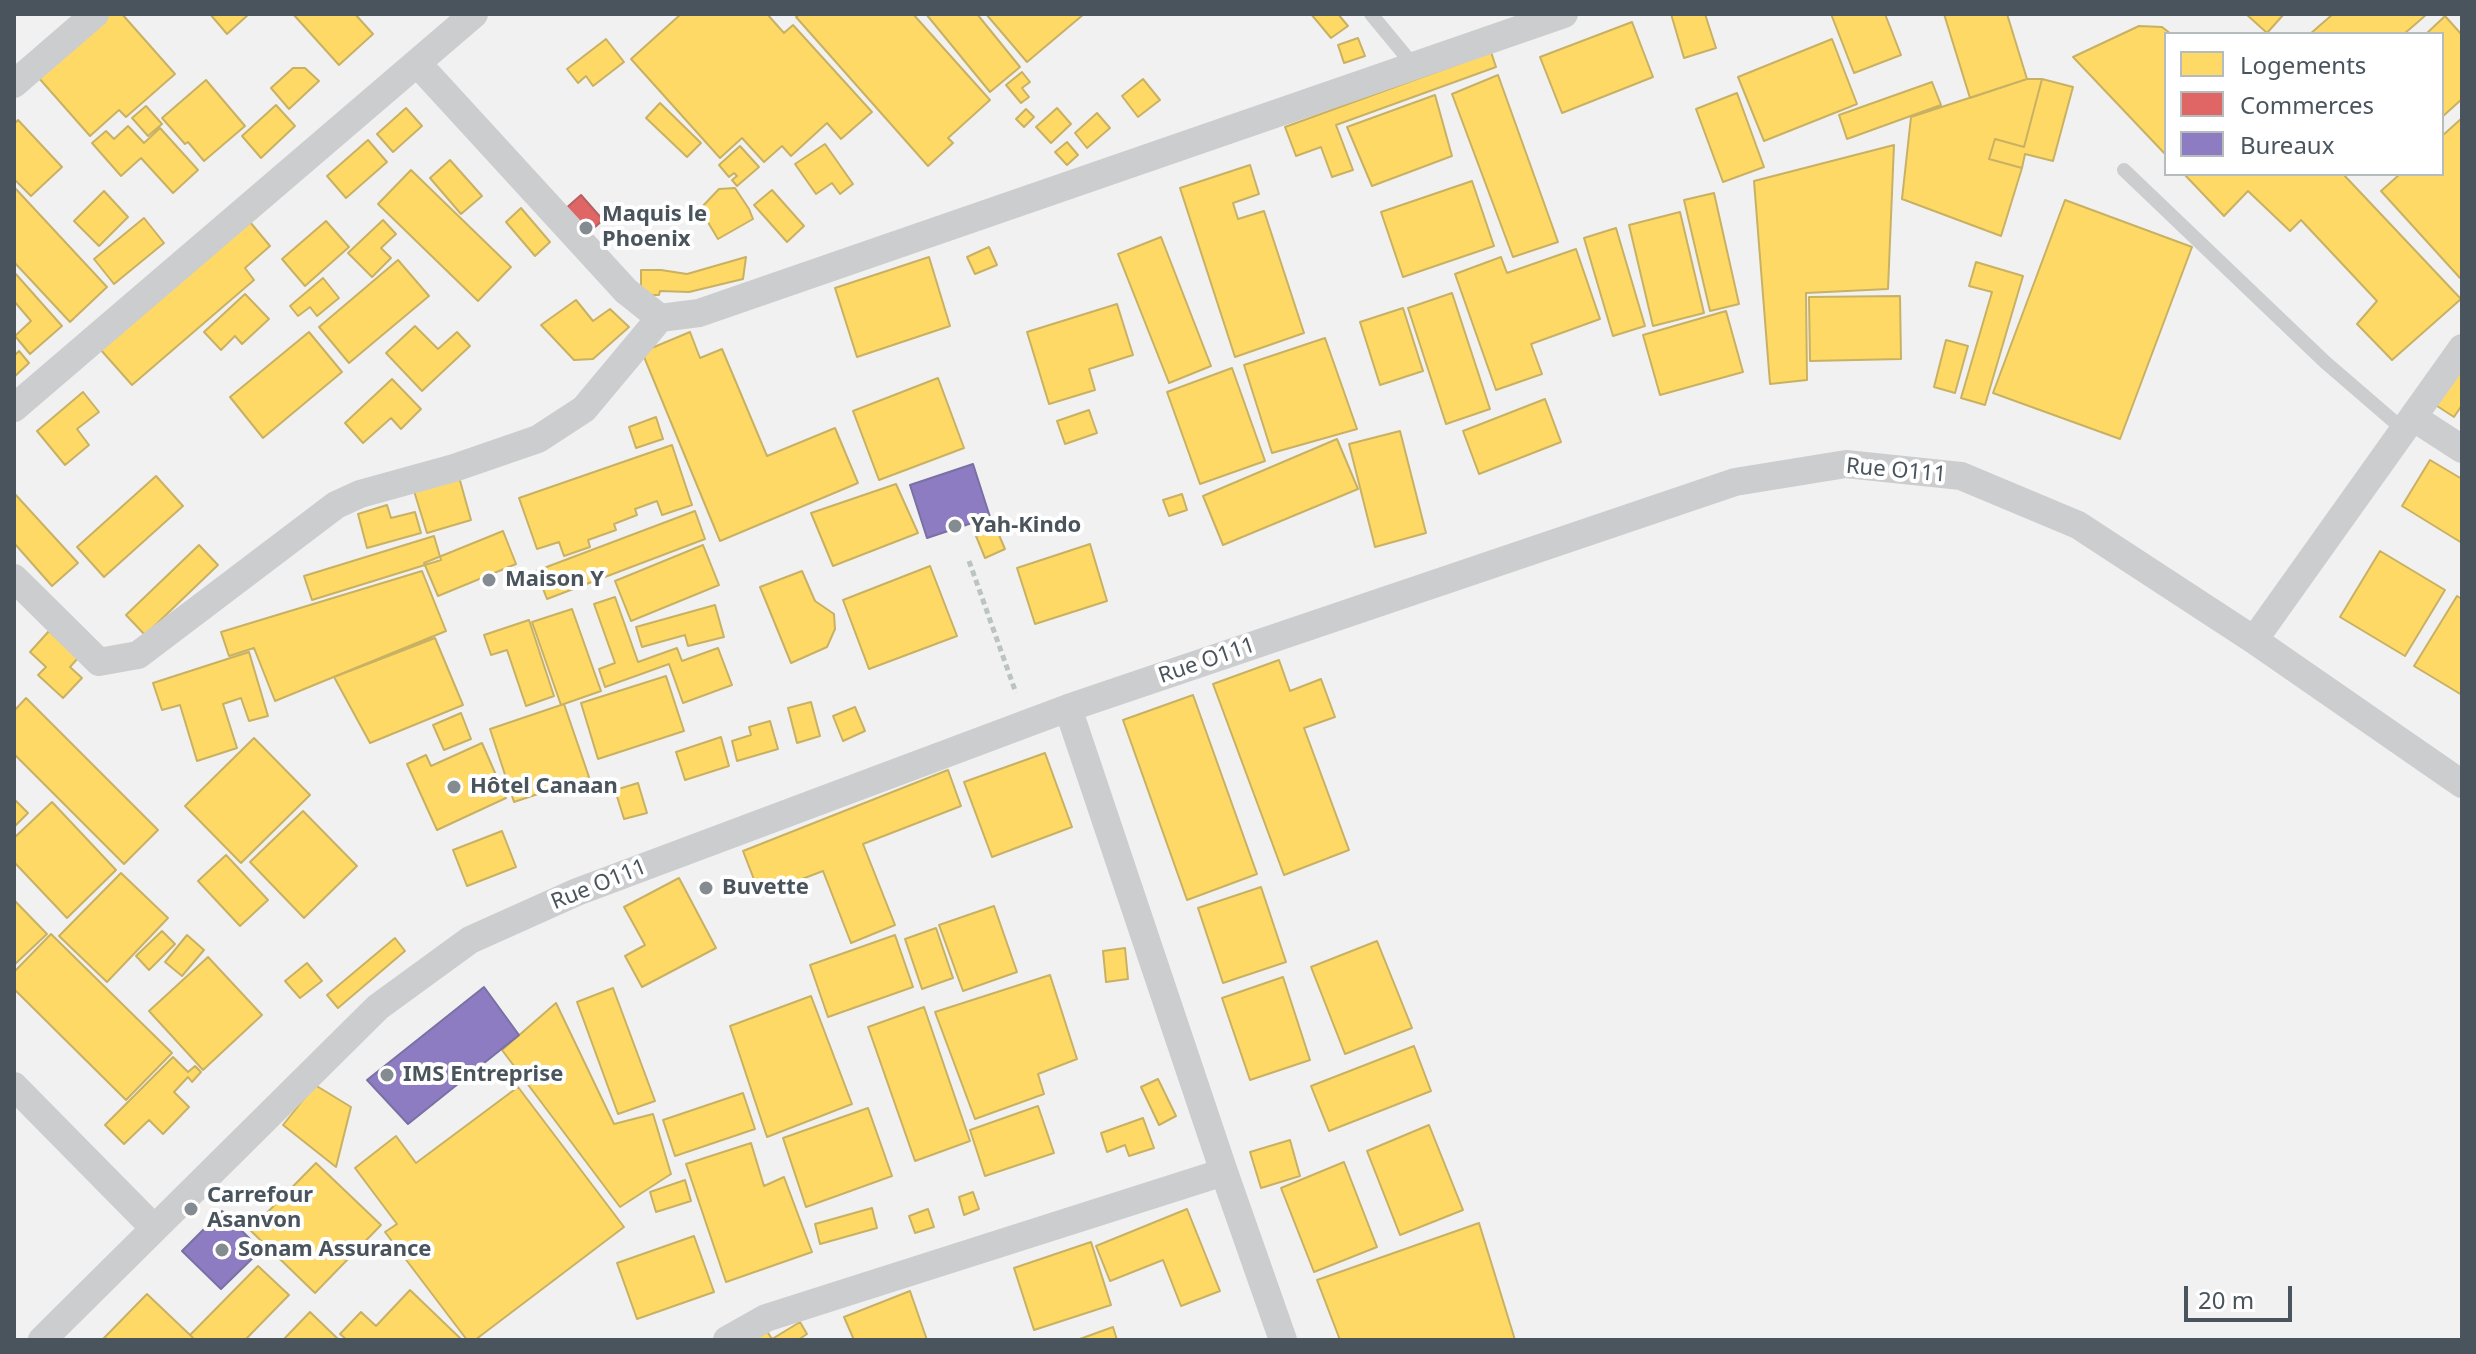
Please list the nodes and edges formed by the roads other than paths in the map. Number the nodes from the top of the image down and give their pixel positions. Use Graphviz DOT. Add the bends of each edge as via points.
graph roads {
  1 [pos="95,14"];
  2 [pos="474,14"];
  3 [pos="1371,14"];
  4 [pos="1564,14"];
  5 [pos="417,63"];
  6 [pos="1414,66"];
  7 [pos="14,84"];
  8 [pos="2124,170"];
  9 [pos="660,318"];
  10 [pos="2462,348"];
  11 [pos="14,408"];
  12 [pos="2409,424"];
  13 [pos="2462,449"];
  14 [pos="14,578"];
  15 [pos="2254,640"];
  16 [pos="1068,708"];
  17 [pos="2462,784"];
  18 [pos="14,1086"];
  19 [pos="1224,1172"];
  20 [pos="154,1228"];
  21 [pos="42,1340"];
  22 [pos="727,1340"];
  23 [pos="1283,1340"];
  1 -- 7 [label="street"];
  2 -- 5 [label="street"];
  3 -- 6 [label="lane"];
  4 -- 6 [label="street"];
  5 -- 9 [label="street" via="626,291"];
  5 -- 11 [label="street"];
  6 -- 9 [label="street" via="699,313"];
  8 -- 12 [label="lane" via="2325,362"];
  9 -- 14 [label="street" via="573,417 538,439 336,505 138,655 99,662"];
  10 -- 12 [label="street"];
  12 -- 13 [label="street"];
  12 -- 15 [label="street"];
  15 -- 16 [label="street, Rue O111" via="2078,525 1961,476 1846,464 1735,482"];
  15 -- 17 [label="street, Rue O111"];
  16 -- 19 [label="street"];
  16 -- 20 [label="street, Rue O111" via="577,892 470,940 378,1007"];
  18 -- 20 [label="street"];
  19 -- 22 [label="street" via="766,1318"];
  19 -- 23 [label="street"];
  20 -- 21 [label="street, Rue O111"];
}
